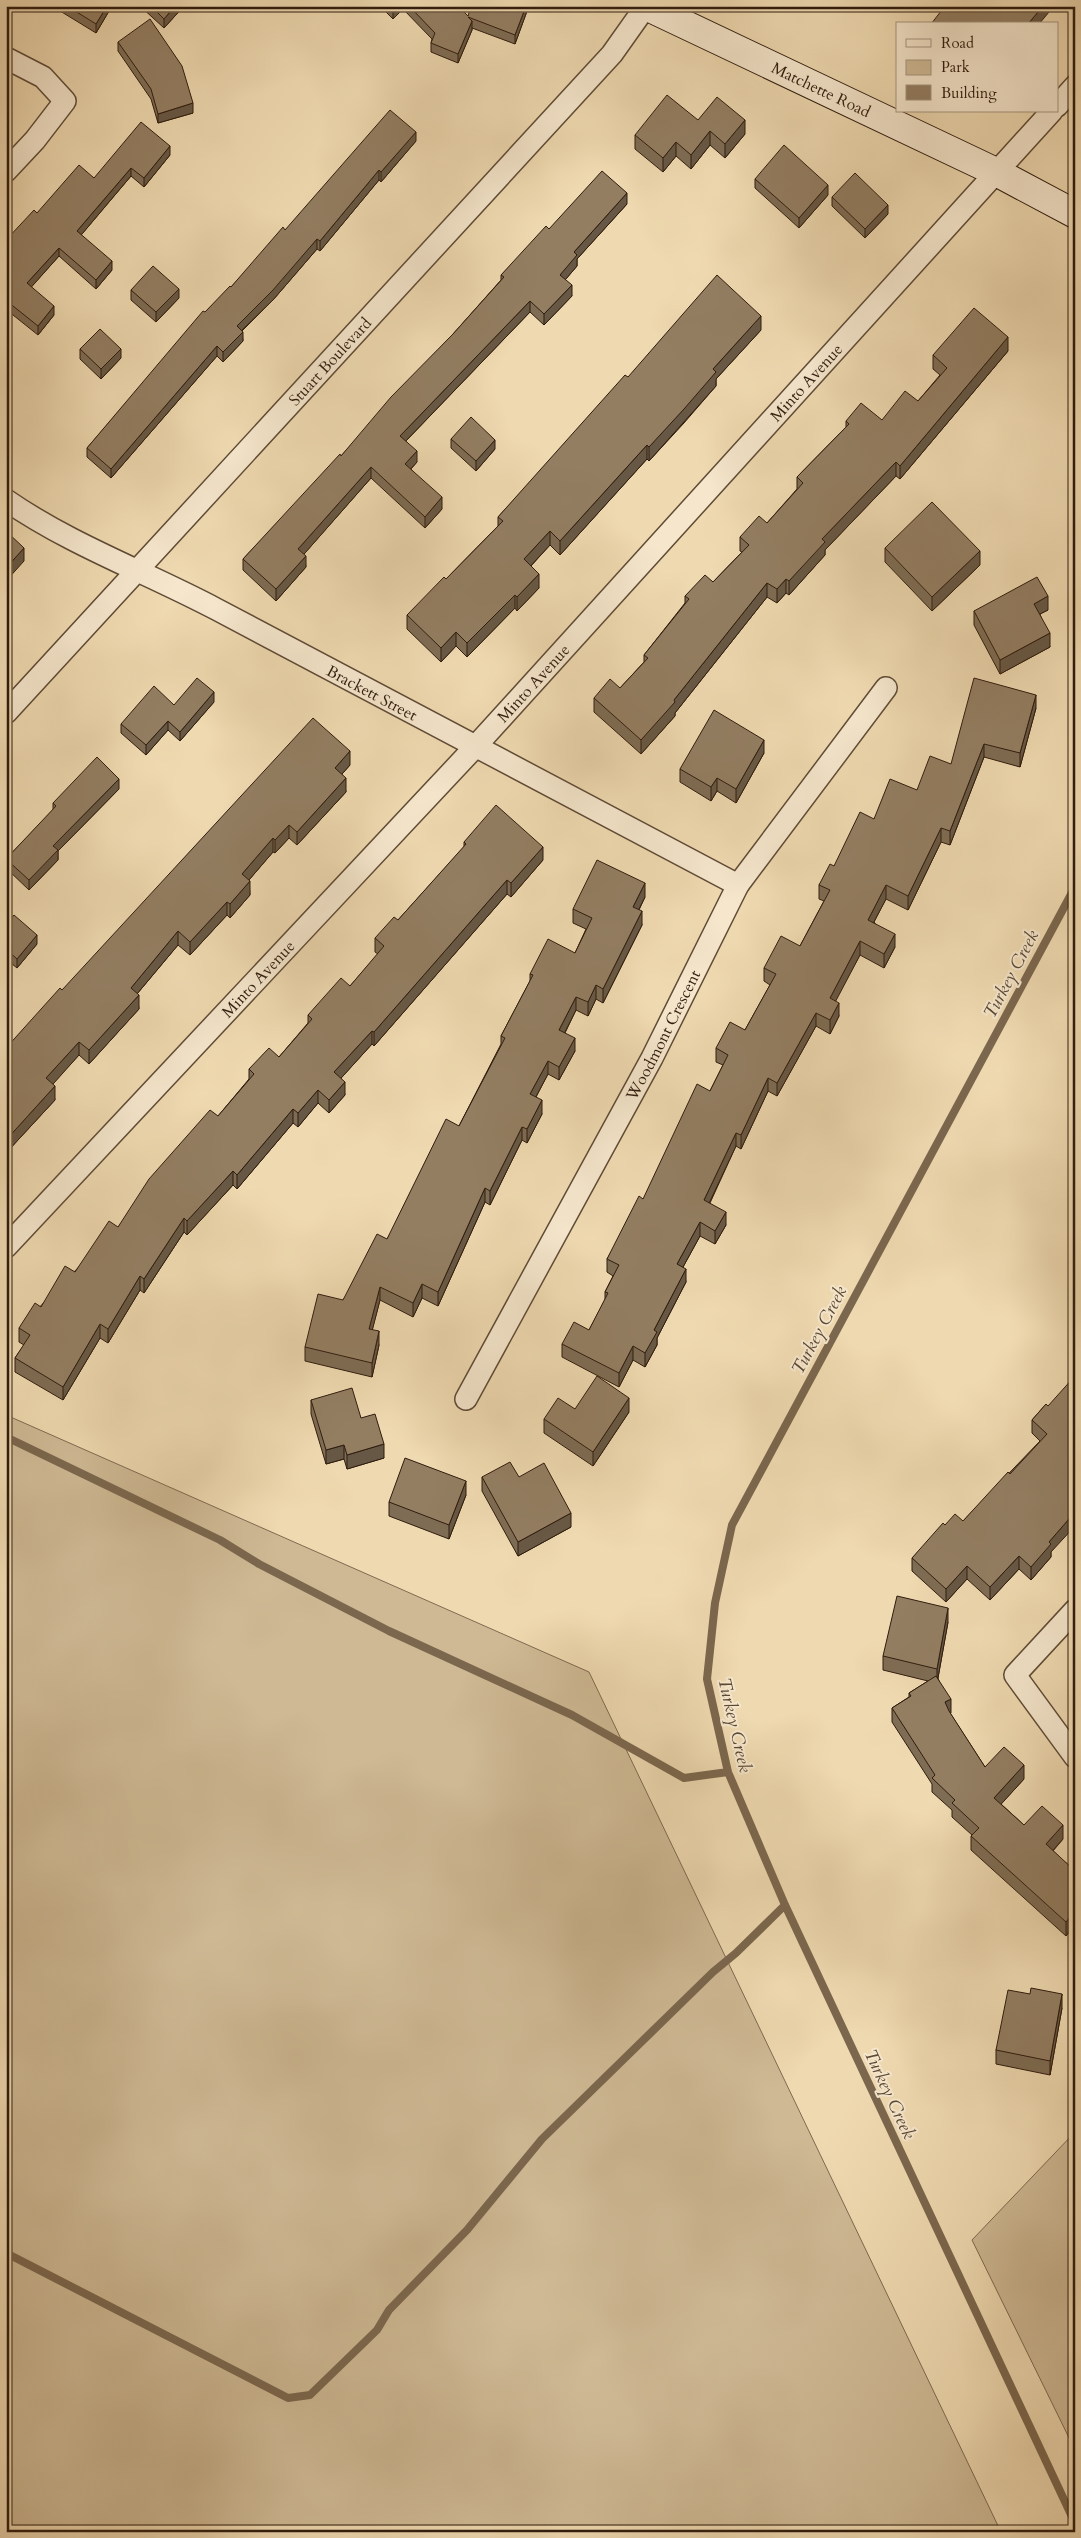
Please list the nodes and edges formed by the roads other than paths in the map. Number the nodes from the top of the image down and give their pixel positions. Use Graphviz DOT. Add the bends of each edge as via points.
graph roads {
  1 [pos="646,6"];
  2 [pos="6,58"];
  3 [pos="1075,86"];
  4 [pos="1058,105"];
  5 [pos="1051,112"];
  6 [pos="6,171"];
  7 [pos="998,173"];
  8 [pos="1075,214"];
  9 [pos="6,500"];
  10 [pos="139,571"];
  11 [pos="886,688"];
  12 [pos="6,713"];
  13 [pos="474,748"];
  14 [pos="738,885"];
  15 [pos="6,1247"];
  16 [pos="466,1399"];
  17 [pos="1075,1610"];
  18 [pos="1075,1757"];
  1 -- 7 [label="street, Matchette Road"];
  1 -- 10 [label="street, Stuart Boulevard" via="612,54"];
  2 -- 6 [label="street" via="42,76 66,101"];
  3 -- 4 [label="street"];
  5 -- 7 [label="street, Minto Avenue"];
  7 -- 8 [label="street, Matchette Road"];
  7 -- 13 [label="street, Minto Avenue"];
  9 -- 10 [label="street, Brackett Street" via="37,521"];
  10 -- 12 [label="street, Stuart Boulevard"];
  10 -- 13 [label="street, Brackett Street"];
  11 -- 14 [label="street, Woodmont Crescent"];
  13 -- 14 [label="street, Brackett Street"];
  13 -- 15 [label="street, Minto Avenue"];
  14 -- 16 [label="street, Woodmont Crescent" via="652,1058"];
  17 -- 18 [label="street" via="1015,1675"];
}
